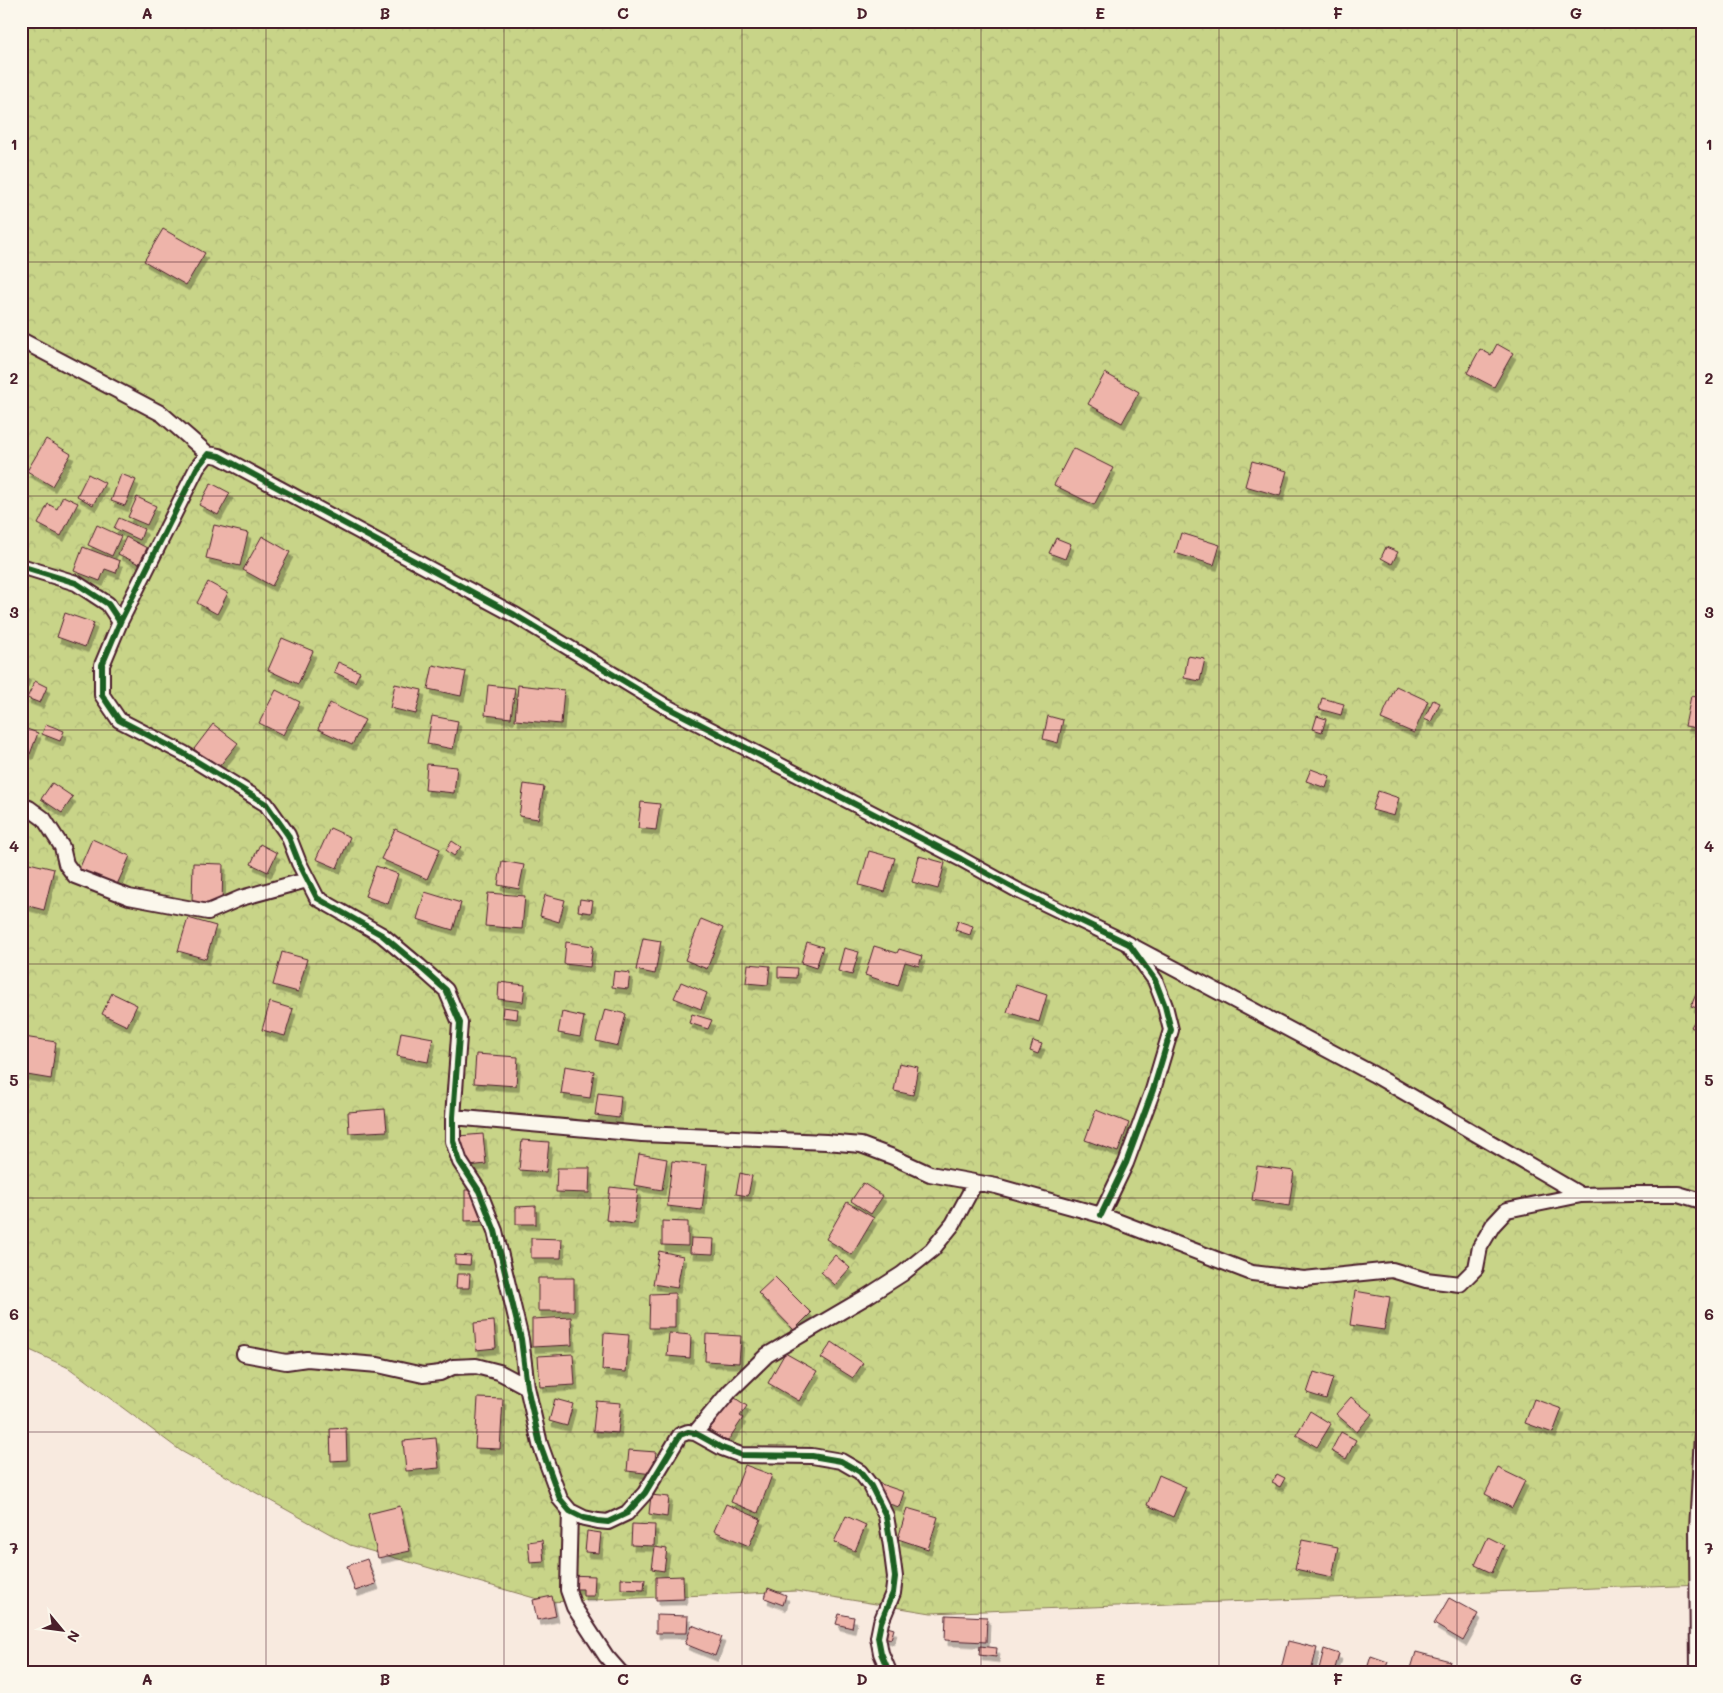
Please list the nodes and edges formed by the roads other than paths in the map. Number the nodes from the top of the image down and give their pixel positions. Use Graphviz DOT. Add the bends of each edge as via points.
graph roads {
  1 [pos="21,340"];
  2 [pos="208,454"];
  3 [pos="21,566"];
  4 [pos="120,622"];
  5 [pos="21,805"];
  6 [pos="307,880"];
  7 [pos="1129,944"];
  8 [pos="453,1117"];
  9 [pos="976,1183"];
  10 [pos="1581,1196"];
  11 [pos="1702,1201"];
  12 [pos="1101,1215"];
  13 [pos="244,1354"];
  14 [pos="527,1387"];
  15 [pos="695,1434"];
  16 [pos="1702,1435"];
  17 [pos="570,1511"];
  18 [pos="1700,1531"];
  19 [pos="620,1672"];
  20 [pos="889,1672"];
  21 [pos="1698,1672"];
  1 -- 2 [label="street" via="162,414"];
  2 -- 4 [label="street" via="197,468"];
  2 -- 7 [label="street" via="219,456 515,615 665,706 1017,890"];
  3 -- 4 [label="street" via="76,583 108,604"];
  4 -- 6 [label="street" via="102,665 102,695 119,720 183,753 266,804 288,835"];
  5 -- 6 [label="street" via="44,819 75,876 128,897 208,912 241,898"];
  6 -- 8 [label="street" via="317,898 382,936 446,990 460,1022"];
  7 -- 10 [label="street" via="1373,1074"];
  7 -- 12 [label="street" via="1155,980 1171,1030 1126,1164"];
  8 -- 9 [label="street" via="642,1134 862,1145 930,1174"];
  8 -- 14 [label="street" via="453,1141 460,1162 479,1191 495,1231 521,1339"];
  9 -- 12 [label="street"];
  9 -- 15 [label="street" via="932,1250 866,1297 767,1355 730,1391"];
  10 -- 11 [label="street" via="1678,1194"];
  10 -- 12 [label="street" via="1506,1210 1492,1225 1480,1247 1476,1268 1460,1284 1426,1280 1392,1270 1304,1279 1252,1273"];
  13 -- 14 [label="street" via="286,1362 307,1359 378,1365 423,1375 476,1366 499,1372"];
  14 -- 17 [label="street" via="540,1444 560,1499"];
  15 -- 17 [label="street" via="688,1432 680,1436 645,1494 627,1513 608,1522 584,1518"];
  15 -- 20 [label="street" via="741,1456 812,1456 841,1462 860,1472 886,1516 895,1577 893,1594 878,1637"];
  16 -- 18 [label="street"];
  17 -- 19 [label="street" via="568,1590 574,1606"];
  18 -- 21 [label="street"];
}
